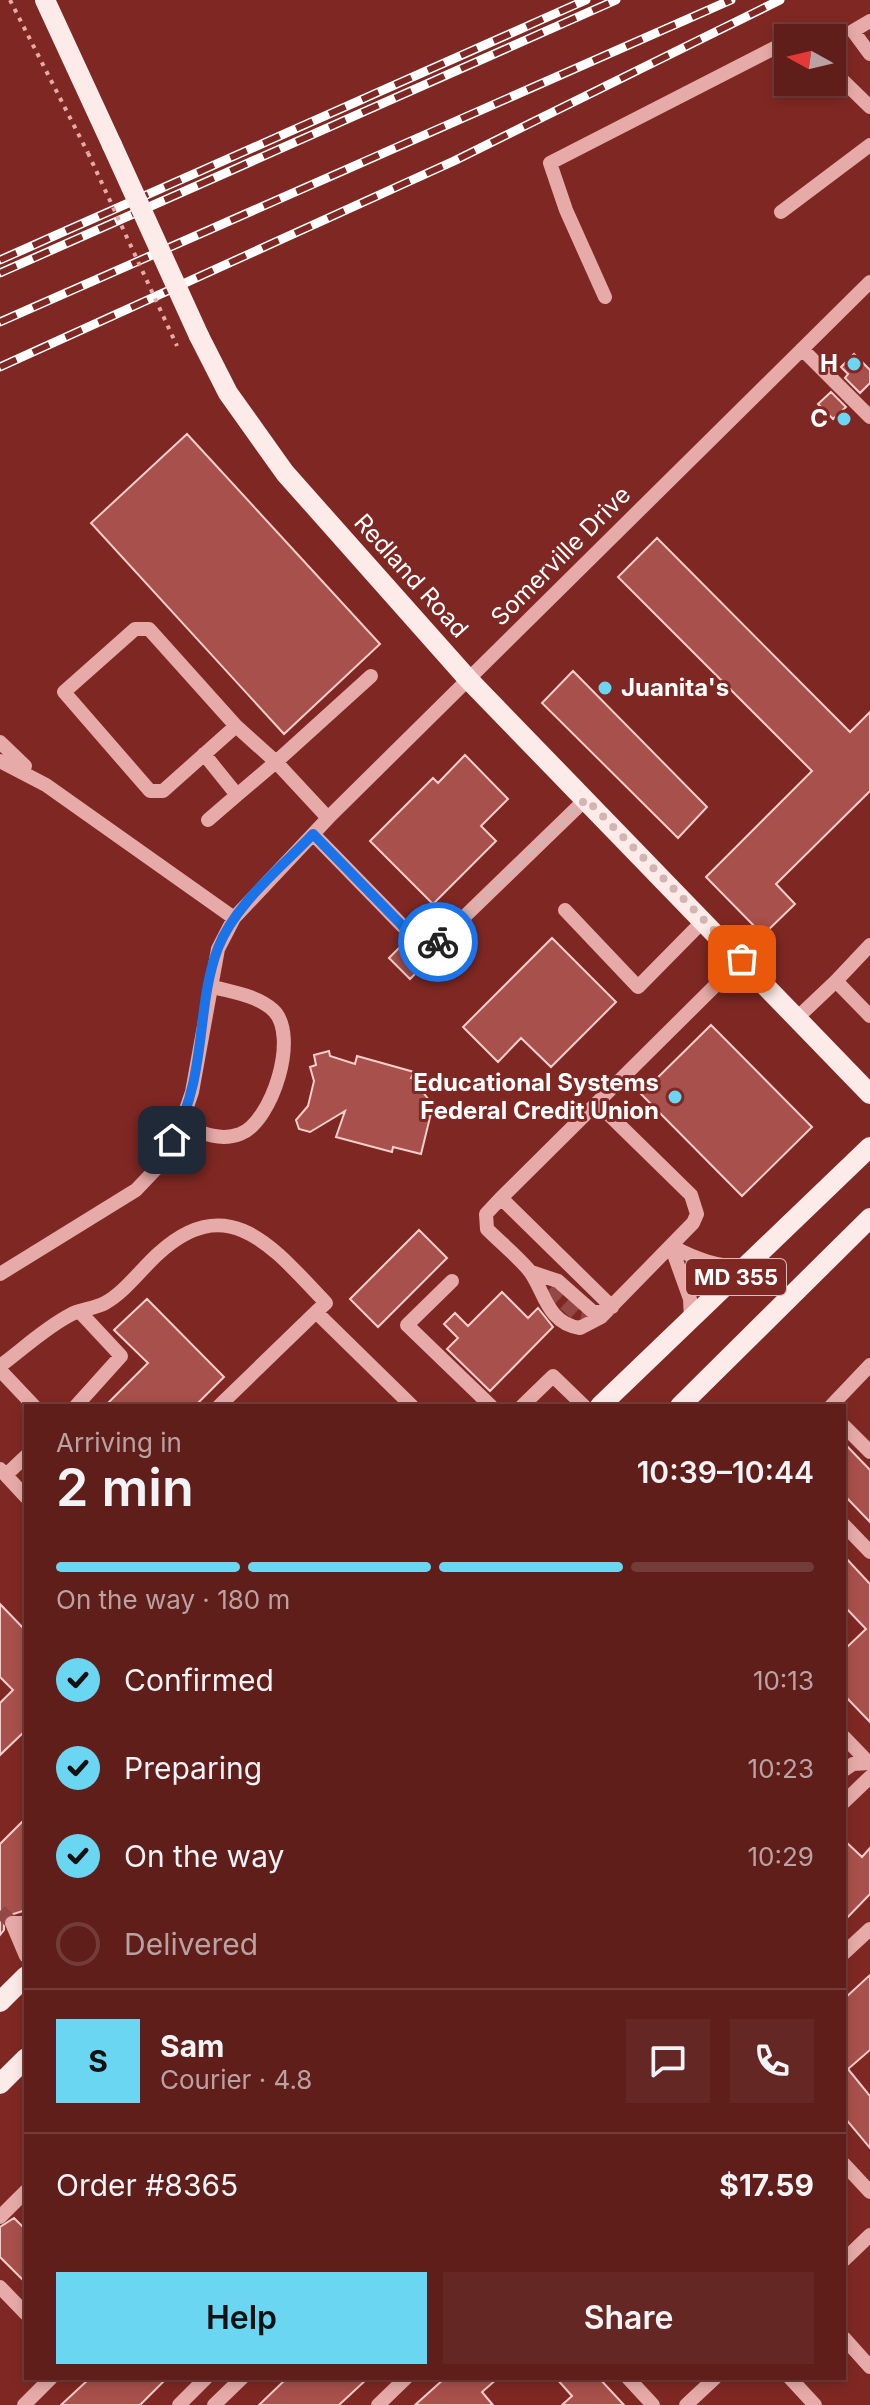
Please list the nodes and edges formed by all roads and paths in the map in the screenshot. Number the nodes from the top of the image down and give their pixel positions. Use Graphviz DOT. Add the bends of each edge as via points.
graph roads {
  1 [pos="10,0"];
  2 [pos="45,0"];
  3 [pos="870,21"];
  4 [pos="774,48"];
  5 [pos="870,54"];
  6 [pos="846,84"];
  7 [pos="870,107"];
  8 [pos="870,145"];
  9 [pos="781,212"];
  10 [pos="870,282"];
  11 [pos="605,297"];
  12 [pos="177,346"];
  13 [pos="802,349"];
  14 [pos="870,417"];
  15 [pos="371,676"];
  16 [pos="468,679"];
  17 [pos="236,726"];
  18 [pos="0,742"];
  19 [pos="204,754"];
  20 [pos="0,761"];
  21 [pos="276,762"];
  22 [pos="46,785"];
  23 [pos="237,795"];
  24 [pos="586,799"];
  25 [pos="328,818"];
  26 [pos="208,820"];
  27 [pos="313,834"];
  28 [pos="565,910"];
  29 [pos="234,918"];
  30 [pos="704,920"];
  31 [pos="870,945"];
  32 [pos="742,959"];
  33 [pos="836,981"];
  34 [pos="210,986"];
  35 [pos="870,1016"];
  36 [pos="798,1017"];
  37 [pos="870,1094"];
  38 [pos="597,1103"];
  39 [pos="181,1124"];
  40 [pos="870,1147"];
  41 [pos="501,1198"];
  42 [pos="870,1218"];
  43 [pos="671,1246"];
  44 [pos="746,1267"];
  45 [pos="531,1272"];
  46 [pos="0,1274"];
  47 [pos="452,1281"];
  48 [pos="609,1310"];
  49 [pos="79,1311"];
  50 [pos="316,1312"];
  51 [pos="691,1320"];
  52 [pos="870,1365"];
  53 [pos="0,1368"];
  54 [pos="32,1404"];
  55 [pos="78,1404"];
  56 [pos="221,1404"];
  57 [pos="410,1404"];
  58 [pos="489,1404"];
  59 [pos="524,1404"];
  60 [pos="582,1404"];
  61 [pos="602,1404"];
  62 [pos="682,1404"];
  63 [pos="833,1404"];
  64 [pos="846,1428"];
  65 [pos="870,1452"];
  66 [pos="24,1457"];
  67 [pos="3,1472"];
  68 [pos="24,1495"];
  69 [pos="846,1527"];
  70 [pos="870,1552"];
  71 [pos="846,1739"];
  72 [pos="870,1768"];
  73 [pos="846,1769"];
  74 [pos="846,1799"];
  75 [pos="24,1923"];
  76 [pos="870,1929"];
  77 [pos="24,1951"];
  78 [pos="846,1951"];
  79 [pos="24,1978"];
  80 [pos="0,2002"];
  81 [pos="24,2060"];
  82 [pos="0,2084"];
  83 [pos="846,2166"];
  84 [pos="870,2192"];
  85 [pos="24,2193"];
  86 [pos="0,2217"];
  87 [pos="870,2235"];
  88 [pos="846,2258"];
  89 [pos="0,2287"];
  90 [pos="24,2312"];
  91 [pos="846,2340"];
  92 [pos="870,2367"];
  93 [pos="49,2380"];
  94 [pos="205,2380"];
  95 [pos="240,2380"];
  96 [pos="404,2380"];
  97 [pos="630,2380"];
  98 [pos="713,2380"];
  99 [pos="792,2380"];
  100 [pos="190,2402"];
  101 [pos="24,2405"];
  102 [pos="214,2405"];
  103 [pos="378,2405"];
  104 [pos="653,2405"];
  105 [pos="686,2405"];
  106 [pos="815,2405"];
  1 -- 12 [label="path, bridge"];
  2 -- 16 [label="main road, Redland Road, bridge" via="236,406 285,473"];
  3 -- 5 [label="street" via="853,31"];
  4 -- 11 [label="street" via="550,163"];
  6 -- 7 [label="street"];
  8 -- 9 [label="street"];
  10 -- 13 [label="street, Somerville Drive"];
  13 -- 14 [label="street"];
  13 -- 16 [label="street, Somerville Drive"];
  15 -- 21 [label="street"];
  16 -- 24 [label="main road, Redland Road"];
  16 -- 25 [label="street, Somerville Drive"];
  17 -- 19 [label="street"];
  17 -- 19 [label="street" via="149,629 135,629 64,692 150,791 163,791"];
  17 -- 21 [label="street"];
  18 -- 22 [label="street"];
  19 -- 23 [label="street"];
  20 -- 22 [label="street"];
  21 -- 23 [label="street"];
  21 -- 25 [label="street"];
  22 -- 29 [label="street"];
  23 -- 26 [label="street"];
  24 -- 27 [label="street" via="428,952"];
  24 -- 30 [label="main road, Redland Road"];
  25 -- 27 [label="street, Somerville Drive"];
  27 -- 29 [label="street, Somerville Drive"];
  28 -- 30 [label="street" via="638,987"];
  29 -- 34 [label="street, Somerville Drive" via="218,949"];
  30 -- 32 [label="main road, Redland Road"];
  31 -- 33 [label="street"];
  32 -- 36 [label="main road, Redland Road"];
  32 -- 38 [label="street"];
  33 -- 35 [label="street"];
  33 -- 36 [label="street"];
  34 -- 39 [label="street, Somerville Drive" via="192,1092"];
  34 -- 39 [label="street" via="252,998 274,1011 285,1029 285,1045 268,1109 251,1128 226,1137"];
  36 -- 37 [label="main road, Redland Road"];
  38 -- 41 [label="street"];
  38 -- 43 [label="street" via="697,1205 693,1223"];
  39 -- 46 [label="street, Somerville Drive" via="155,1170 136,1190"];
  40 -- 44 [label="main road, MD 355"];
  41 -- 45 [label="street" via="486,1214 484,1225"];
  41 -- 48 [label="street"];
  42 -- 62 [label="main road, MD 355"];
  43 -- 44 [label="street" via="699,1260"];
  43 -- 48 [label="street"];
  43 -- 51 [label="street" via="690,1299"];
  44 -- 51 [label="main road, MD 355"];
  45 -- 48 [label="street" via="558,1281 593,1312"];
  45 -- 48 [label="street" via="539,1296 568,1324 588,1326"];
  47 -- 58 [label="street" via="407,1325"];
  49 -- 50 [label="street" via="106,1303 162,1250 192,1230 223,1225 270,1245 326,1303"];
  49 -- 53 [label="street"];
  49 -- 55 [label="street" via="121,1356"];
  50 -- 56 [label="street"];
  50 -- 57 [label="street"];
  51 -- 61 [label="main road, MD 355"];
  52 -- 63 [label="street"];
  53 -- 54 [label="street"];
  59 -- 60 [label="street" via="553,1376"];
  64 -- 65 [label="street"];
  66 -- 67 [label="street"];
  67 -- 68 [label="street"];
  69 -- 70 [label="street"];
  71 -- 72 [label="street"];
  72 -- 73 [label="street" via="853,1764"];
  72 -- 74 [label="street"];
  75 -- 77 [label="street" via="12,1923"];
  76 -- 78 [label="street"];
  79 -- 80 [label="main road"];
  81 -- 82 [label="main road"];
  83 -- 84 [label="street"];
  85 -- 86 [label="street"];
  87 -- 88 [label="street"];
  89 -- 90 [label="street"];
  91 -- 92 [label="street"];
  93 -- 101 [label="street"];
  94 -- 100 [label="street"];
  95 -- 102 [label="street"];
  96 -- 103 [label="street"];
  97 -- 104 [label="street"];
  98 -- 105 [label="street"];
  99 -- 106 [label="street"];
}
